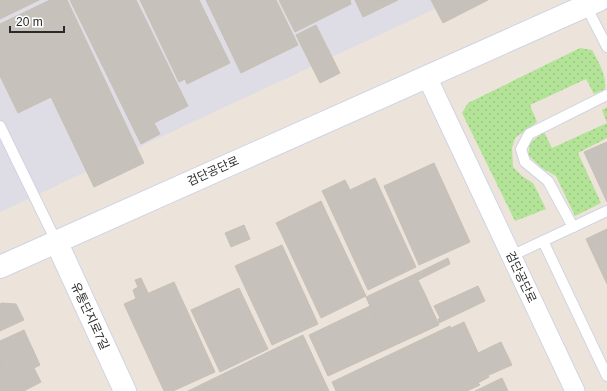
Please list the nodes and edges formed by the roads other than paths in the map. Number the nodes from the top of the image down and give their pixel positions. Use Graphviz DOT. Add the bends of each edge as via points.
graph roads {
  1 [pos="582,4"];
  2 [pos="607,47"];
  3 [pos="427,77"];
  4 [pos="607,95"];
  5 [pos="0,126"];
  6 [pos="607,211"];
  7 [pos="573,227"];
  8 [pos="56,241"];
  9 [pos="543,241"];
  10 [pos="511,256"];
  11 [pos="0,267"];
  12 [pos="607,376"];
  13 [pos="125,391"];
  14 [pos="575,391"];
  1 -- 2 [label="lane"];
  1 -- 3 [label="main road, 검단공단로"];
  3 -- 8 [label="main road, 검단공단로"];
  3 -- 10 [label="street, 검단공단로"];
  4 -- 7 [label="lane" via="529,134 521,149 525,162 548,181"];
  5 -- 8 [label="lane"];
  6 -- 7 [label="lane"];
  7 -- 9 [label="lane"];
  8 -- 11 [label="main road, 검단공단로"];
  8 -- 13 [label="main road, 유통단지로7길"];
  9 -- 10 [label="lane"];
  9 -- 12 [label="lane"];
  10 -- 14 [label="street, 검단공단로"];
}
